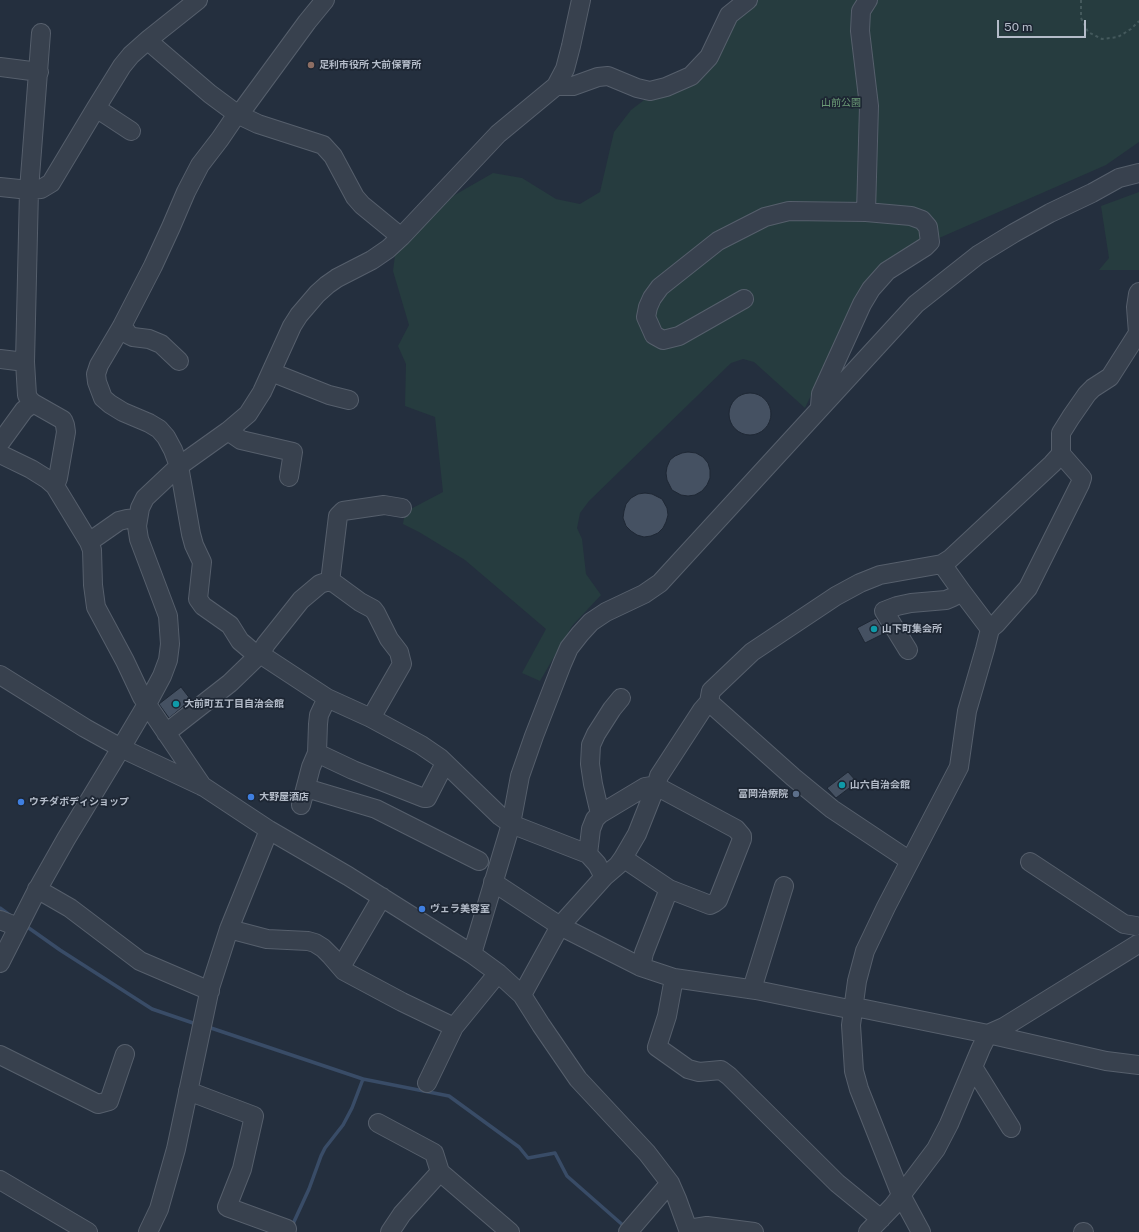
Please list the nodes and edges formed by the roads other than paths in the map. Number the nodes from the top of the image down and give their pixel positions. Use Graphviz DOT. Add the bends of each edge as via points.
graph roads {
  1 [pos="198,0"];
  2 [pos="325,0"];
  3 [pos="581,0"];
  4 [pos="748,0"];
  5 [pos="868,0"];
  6 [pos="41,33"];
  7 [pos="149,38"];
  8 [pos="0,67"];
  9 [pos="39,72"];
  10 [pos="556,86"];
  11 [pos="96,108"];
  12 [pos="237,114"];
  13 [pos="131,131"];
  14 [pos="1139,173"];
  15 [pos="0,187"];
  16 [pos="29,190"];
  17 [pos="866,212"];
  18 [pos="401,237"];
  19 [pos="1139,292"];
  20 [pos="744,299"];
  21 [pos="122,326"];
  22 [pos="0,359"];
  23 [pos="179,361"];
  24 [pos="25,362"];
  25 [pos="271,372"];
  26 [pos="348,400"];
  27 [pos="32,403"];
  28 [pos="820,407"];
  29 [pos="228,431"];
  30 [pos="0,443"];
  31 [pos="0,454"];
  32 [pos="1060,454"];
  33 [pos="179,466"];
  34 [pos="289,477"];
  35 [pos="55,486"];
  36 [pos="402,508"];
  37 [pos="138,518"];
  38 [pos="90,542"];
  39 [pos="942,564"];
  40 [pos="330,582"];
  41 [pos="962,592"];
  42 [pos="990,629"];
  43 [pos="908,650"];
  44 [pos="260,654"];
  45 [pos="0,675"];
  46 [pos="327,698"];
  47 [pos="621,698"];
  48 [pos="709,702"];
  49 [pos="147,704"];
  50 [pos="371,718"];
  51 [pos="166,733"];
  52 [pos="121,748"];
  53 [pos="317,753"];
  54 [pos="445,763"];
  55 [pos="656,786"];
  56 [pos="204,787"];
  57 [pos="306,788"];
  58 [pos="301,805"];
  59 [pos="600,814"];
  60 [pos="510,824"];
  61 [pos="269,830"];
  62 [pos="588,854"];
  63 [pos="623,858"];
  64 [pos="479,861"];
  65 [pos="910,861"];
  66 [pos="1030,862"];
  67 [pos="604,877"];
  68 [pos="493,882"];
  69 [pos="784,886"];
  70 [pos="38,889"];
  71 [pos="670,889"];
  72 [pos="382,897"];
  73 [pos="0,920"];
  74 [pos="560,926"];
  75 [pos="18,927"];
  76 [pos="229,929"];
  77 [pos="1138,933"];
  78 [pos="472,954"];
  79 [pos="0,963"];
  80 [pos="341,967"];
  81 [pos="641,967"];
  82 [pos="498,974"];
  83 [pos="674,978"];
  84 [pos="752,989"];
  85 [pos="210,991"];
  86 [pos="522,995"];
  87 [pos="853,1008"];
  88 [pos="454,1027"];
  89 [pos="988,1034"];
  90 [pos="125,1054"];
  91 [pos="0,1055"];
  92 [pos="1139,1064"];
  93 [pos="973,1067"];
  94 [pos="427,1083"];
  95 [pos="188,1091"];
  96 [pos="378,1123"];
  97 [pos="1011,1128"];
  98 [pos="440,1172"];
  99 [pos="0,1180"];
  100 [pos="670,1183"];
  101 [pos="901,1195"];
  102 [pos="881,1219"];
  103 [pos="689,1231"];
  104 [pos="88,1232"];
  105 [pos="148,1232"];
  106 [pos="285,1232"];
  107 [pos="390,1232"];
  108 [pos="510,1232"];
  109 [pos="628,1232"];
  110 [pos="754,1232"];
  111 [pos="868,1232"];
  112 [pos="922,1232"];
  1 -- 7 [label="street"];
  2 -- 12 [label="street"];
  3 -- 10 [label="street" via="572,46 565,69"];
  4 -- 10 [label="street" via="729,15 709,57 691,76 666,88 650,91 608,76 573,86"];
  5 -- 17 [label="street" via="861,11 860,31 869,106"];
  6 -- 9 [label="street"];
  7 -- 11 [label="street" via="131,54"];
  7 -- 12 [label="street" via="154,46"];
  8 -- 9 [label="street"];
  9 -- 16 [label="street"];
  10 -- 18 [label="street" via="498,134"];
  11 -- 13 [label="street"];
  11 -- 16 [label="street" via="51,183 41,189"];
  12 -- 18 [label="street" via="258,124 323,146 333,156 355,197"];
  12 -- 21 [label="street" via="200,165"];
  14 -- 28 [label="street" via="1119,178 1050,213 978,255 916,304"];
  15 -- 16 [label="street"];
  16 -- 24 [label="street"];
  17 -- 20 [label="street" via="789,211 765,217 718,241 660,287 652,298 646,317 654,335 663,340 679,336"];
  17 -- 28 [label="street" via="911,216 922,220 928,227 930,242 887,271 871,289 821,394"];
  18 -- 25 [label="street" via="372,260 337,278 317,294 292,326"];
  19 -- 32 [label="street" via="1136,307 1138,333 1110,377 1087,394 1071,417 1062,433"];
  21 -- 23 [label="street" via="133,337 161,344"];
  21 -- 33 [label="street" via="99,365 96,374 99,391 110,404 159,429 170,443"];
  22 -- 24 [label="street"];
  24 -- 27 [label="street" via="27,395"];
  25 -- 26 [label="street"];
  25 -- 29 [label="street" via="248,414"];
  27 -- 30 [label="street"];
  27 -- 35 [label="street" via="62,420 65,425 66,432"];
  28 -- 60 [label="street" via="660,583 591,622 569,648 520,776"];
  29 -- 33 [label="street"];
  29 -- 34 [label="street" via="241,440 293,452"];
  31 -- 35 [label="street" via="47,479"];
  32 -- 39 [label="street" via="950,560"];
  32 -- 42 [label="street" via="1082,478 1080,484 1028,588"];
  33 -- 37 [label="street" via="145,498"];
  33 -- 44 [label="street" via="191,534 202,562 198,599 203,606 234,628 240,641 253,652"];
  35 -- 38 [label="street"];
  36 -- 40 [label="street" via="384,505 343,511 338,516"];
  37 -- 38 [label="street" via="120,521"];
  37 -- 49 [label="street" via="139,539 168,616 170,644 162,676"];
  38 -- 49 [label="street" via="96,607"];
  39 -- 41 [label="street"];
  39 -- 48 [label="street" via="880,575 836,596 752,652 712,691"];
  40 -- 44 [label="street" via="320,584 301,600"];
  40 -- 50 [label="street" via="373,609 402,658 402,664"];
  41 -- 42 [label="street"];
  41 -- 43 [label="street" via="946,600 911,603 884,611"];
  42 -- 65 [label="street" via="964,724 959,767"];
  44 -- 46 [label="street"];
  44 -- 51 [label="street" via="230,683"];
  45 -- 52 [label="street"];
  46 -- 50 [label="street"];
  46 -- 53 [label="street" via="319,715"];
  47 -- 59 [label="street" via="591,745 590,764"];
  48 -- 55 [label="street" via="659,776"];
  48 -- 65 [label="street" via="826,804"];
  49 -- 51 [label="street"];
  49 -- 52 [label="street"];
  50 -- 54 [label="street" via="421,745"];
  51 -- 56 [label="street"];
  52 -- 56 [label="street"];
  52 -- 70 [label="street"];
  53 -- 54 [label="street" via="424,798 427,798"];
  53 -- 57 [label="street"];
  54 -- 60 [label="street"];
  55 -- 59 [label="street" via="645,787"];
  55 -- 63 [label="street" via="637,834"];
  55 -- 71 [label="street" via="736,829 742,836 718,900 714,903 705,904"];
  56 -- 61 [label="street"];
  57 -- 58 [label="street"];
  57 -- 64 [label="street" via="376,809"];
  59 -- 62 [label="street" via="591,829"];
  60 -- 62 [label="street"];
  60 -- 68 [label="street"];
  61 -- 72 [label="street"];
  61 -- 76 [label="street"];
  62 -- 67 [label="street"];
  63 -- 67 [label="street"];
  63 -- 71 [label="street"];
  65 -- 87 [label="street" via="865,951"];
  66 -- 77 [label="street"];
  67 -- 74 [label="street"];
  68 -- 74 [label="street"];
  68 -- 78 [label="street"];
  69 -- 84 [label="street"];
  70 -- 75 [label="street"];
  70 -- 85 [label="street" via="70,908 140,961"];
  71 -- 81 [label="street" via="644,953"];
  72 -- 78 [label="street"];
  72 -- 80 [label="street"];
  73 -- 75 [label="street"];
  74 -- 81 [label="street"];
  74 -- 86 [label="street"];
  75 -- 79 [label="street"];
  76 -- 80 [label="street" via="267,939 315,943"];
  76 -- 85 [label="street"];
  77 -- 89 [label="street" via="1004,1027"];
  78 -- 82 [label="street"];
  80 -- 88 [label="street" via="402,1002"];
  81 -- 83 [label="street"];
  82 -- 86 [label="street"];
  82 -- 88 [label="street"];
  83 -- 84 [label="street"];
  83 -- 102 [label="street" via="667,1016 657,1047 688,1069 699,1072 721,1070 729,1076 837,1183"];
  84 -- 87 [label="street"];
  85 -- 95 [label="street"];
  86 -- 100 [label="street" via="578,1079 647,1153"];
  87 -- 89 [label="street"];
  87 -- 101 [label="street" via="851,1025 854,1071 859,1090"];
  88 -- 94 [label="street"];
  89 -- 92 [label="street" via="1106,1061"];
  89 -- 93 [label="street"];
  90 -- 91 [label="street" via="109,1101 98,1104"];
  93 -- 97 [label="street"];
  93 -- 101 [label="street" via="936,1149"];
  95 -- 105 [label="street" via="174,1157 159,1209"];
  95 -- 106 [label="street" via="254,1116 242,1169 227,1207 287,1229"];
  96 -- 98 [label="street" via="434,1153"];
  98 -- 107 [label="street" via="402,1214"];
  98 -- 108 [label="street"];
  99 -- 104 [label="street"];
  100 -- 103 [label="street"];
  100 -- 109 [label="street"];
  101 -- 102 [label="street"];
  101 -- 112 [label="street"];
  102 -- 111 [label="street"];
  103 -- 110 [label="street" via="707,1226"];
}
